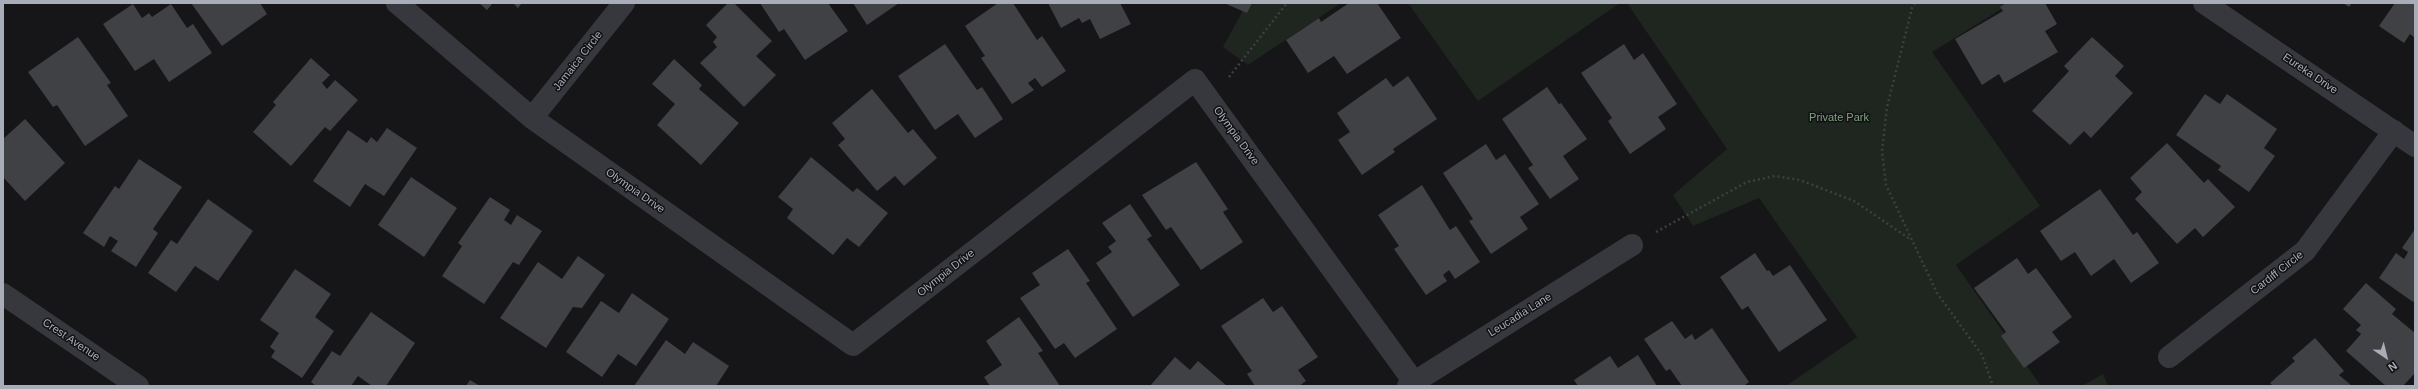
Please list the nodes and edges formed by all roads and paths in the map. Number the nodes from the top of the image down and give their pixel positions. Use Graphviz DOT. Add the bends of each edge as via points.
graph roads {
  1 [pos="397,3"];
  2 [pos="624,3"];
  3 [pos="1287,3"];
  4 [pos="1915,3"];
  5 [pos="2204,3"];
  6 [pos="1211,102"];
  7 [pos="532,118"];
  8 [pos="2394,131"];
  9 [pos="2415,146"];
  10 [pos="1910,239"];
  11 [pos="1632,245"];
  12 [pos="3,294"];
  13 [pos="2169,357"];
  14 [pos="1411,384"];
  15 [pos="138,386"];
  16 [pos="1993,386"];
  1 -- 7 [label="street, Olympia Drive"];
  2 -- 7 [label="street, Jamaica Circle"];
  3 -- 6 [label="path"];
  4 -- 10 [label="path" via="1887,107 1882,151 1886,185"];
  5 -- 8 [label="street, Eureka Drive"];
  6 -- 7 [label="street, Olympia Drive" via="1195,80 853,345"];
  6 -- 14 [label="street, Olympia Drive"];
  8 -- 9 [label="street, Eureka Drive"];
  8 -- 13 [label="street, Cardiff Circle" via="2305,251"];
  10 -- 11 [label="path" via="1854,201 1800,180 1775,176 1747,182"];
  10 -- 16 [label="path" via="1937,293 1982,354"];
  11 -- 14 [label="street, Leucadia Lane"];
  12 -- 15 [label="street, Crest Avenue"];
}
